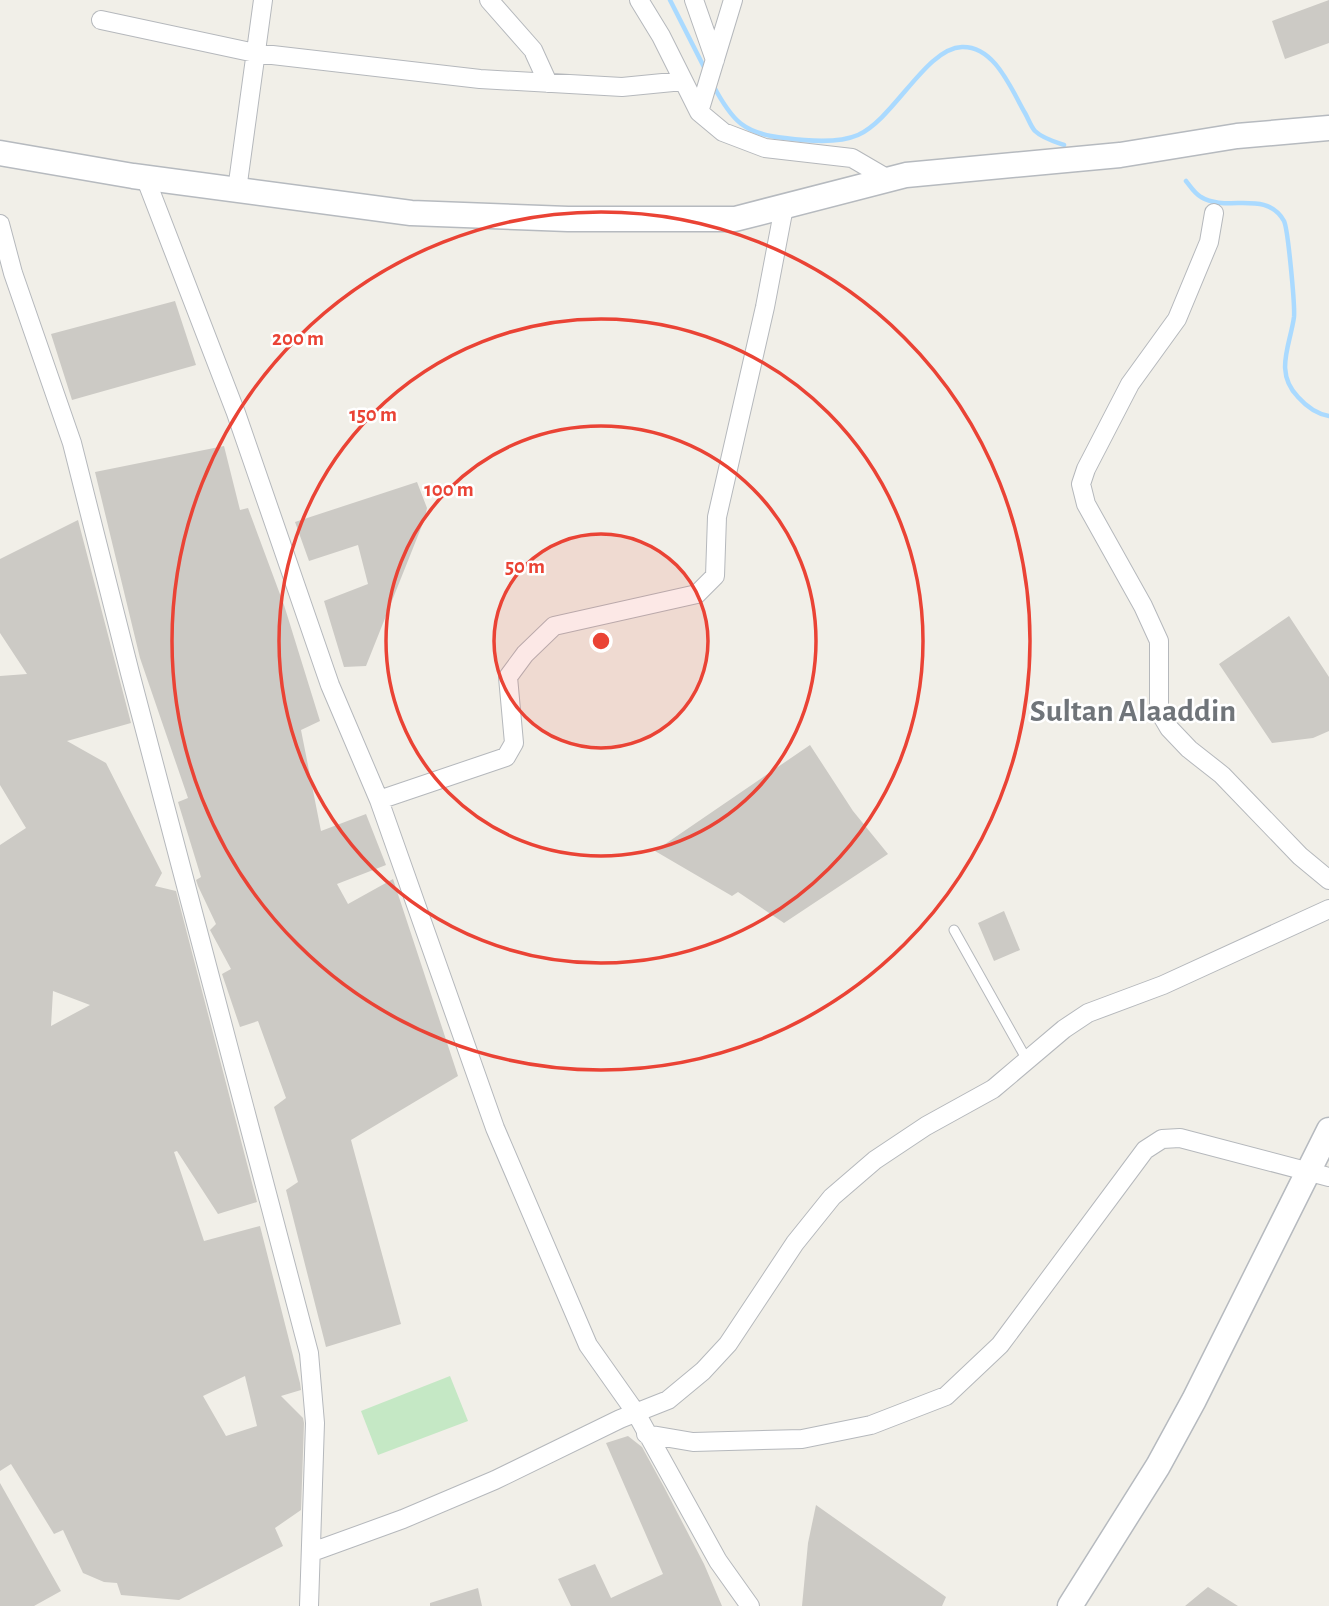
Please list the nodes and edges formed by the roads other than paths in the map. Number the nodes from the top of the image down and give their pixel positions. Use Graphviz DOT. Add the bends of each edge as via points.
graph roads {
  1 [pos="263,0"];
  2 [pos="489,0"];
  3 [pos="639,0"];
  4 [pos="694,0"];
  5 [pos="733,0"];
  6 [pos="101,20"];
  7 [pos="256,53"];
  8 [pos="715,60"];
  9 [pos="683,81"];
  10 [pos="548,83"];
  11 [pos="699,112"];
  12 [pos="1329,130"];
  13 [pos="0,153"];
  14 [pos="145,177"];
  15 [pos="888,179"];
  16 [pos="237,190"];
  17 [pos="784,206"];
  18 [pos="1214,214"];
  19 [pos="0,225"];
  20 [pos="6,264"];
  21 [pos="379,800"];
  22 [pos="1329,880"];
  23 [pos="1329,909"];
  24 [pos="954,930"];
  25 [pos="1027,1060"];
  26 [pos="1329,1130"];
  27 [pos="1319,1175"];
  28 [pos="636,1413"];
  29 [pos="646,1434"];
  30 [pos="312,1552"];
  31 [pos="309,1606"];
  32 [pos="750,1606"];
  33 [pos="1070,1606"];
  1 -- 7 [label="street"];
  2 -- 10 [label="street" via="533,50"];
  3 -- 9 [label="street"];
  4 -- 8 [label="street"];
  5 -- 8 [label="street"];
  6 -- 7 [label="street"];
  7 -- 10 [label="street"];
  7 -- 16 [label="street"];
  8 -- 11 [label="street"];
  9 -- 10 [label="street" via="622,87"];
  9 -- 11 [label="street"];
  11 -- 15 [label="street" via="723,132 765,148 852,158"];
  12 -- 15 [label="street" via="1237,136 1120,155"];
  13 -- 14 [label="street"];
  14 -- 16 [label="street"];
  14 -- 21 [label="street" via="236,413 330,685"];
  15 -- 17 [label="street"];
  16 -- 17 [label="street" via="411,213 568,219 735,219"];
  17 -- 21 [label="street" via="718,517 715,576 697,594 554,626 508,677 514,743 506,757"];
  18 -- 22 [label="street" via="1209,242 1177,319 1130,384 1081,484 1086,504 1158,641 1159,711 1169,729"];
  19 -- 20 [label="street"];
  20 -- 30 [label="street" via="72,443 309,1353 315,1423"];
  21 -- 28 [label="street" via="495,1128 588,1345"];
  23 -- 25 [label="street" via="1163,985 1088,1013"];
  24 -- 25 [label="lane"];
  25 -- 28 [label="street" via="993,1089 876,1160 832,1197 795,1243 728,1344 668,1400"];
  26 -- 27 [label="street"];
  27 -- 29 [label="street" via="1180,1138 1162,1139 1145,1150 1000,1345 946,1396 871,1426 802,1439 693,1442"];
  27 -- 33 [label="street" via="1158,1466"];
  28 -- 29 [label="street"];
  28 -- 30 [label="street" via="495,1480"];
  29 -- 32 [label="street" via="718,1561"];
  30 -- 31 [label="street"];
}
